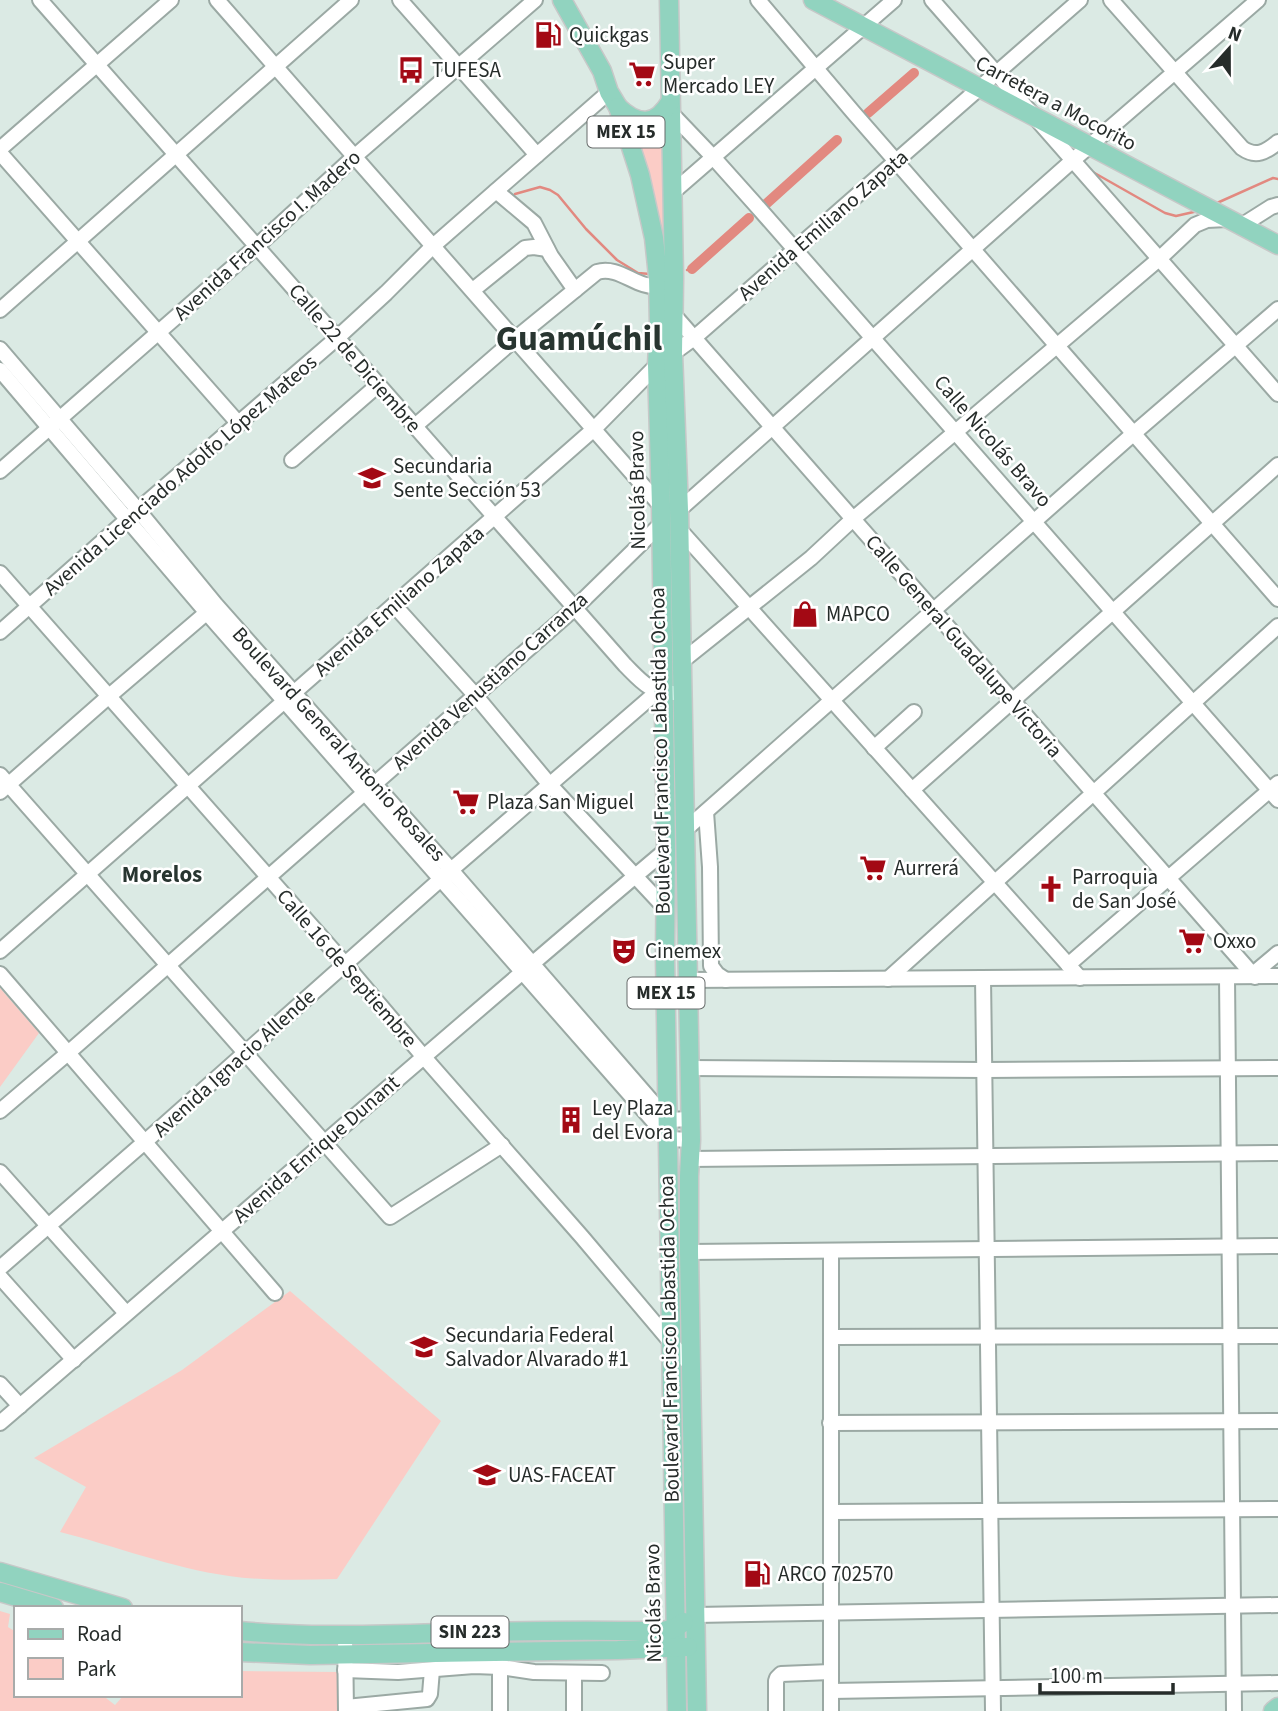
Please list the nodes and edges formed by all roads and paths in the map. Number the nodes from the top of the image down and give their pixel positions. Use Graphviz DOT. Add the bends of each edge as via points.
graph roads {
  1 [pos="40,0"];
  2 [pos="171,0"];
  3 [pos="217,0"];
  4 [pos="351,0"];
  5 [pos="400,0"];
  6 [pos="535,0"];
  7 [pos="562,0"];
  8 [pos="669,0"];
  9 [pos="758,0"];
  10 [pos="813,0"];
  11 [pos="894,0"];
  12 [pos="932,0"];
  13 [pos="1080,0"];
  14 [pos="1111,0"];
  15 [pos="1258,0"];
  16 [pos="864,27"];
  17 [pos="97,65"];
  18 [pos="275,66"];
  19 [pos="458,66"];
  20 [pos="816,68"];
  21 [pos="1175,72"];
  22 [pos="996,73"];
  23 [pos="980,88"];
  24 [pos="614,99"];
  25 [pos="670,107"];
  26 [pos="1036,118"];
  27 [pos="1278,142"];
  28 [pos="1090,146"];
  29 [pos="0,151"];
  30 [pos="176,154"];
  31 [pos="537,155"];
  32 [pos="354,157"];
  33 [pos="713,157"];
  34 [pos="896,161"];
  35 [pos="1072,161"];
  36 [pos="496,191"];
  37 [pos="672,193"];
  38 [pos="1278,205"];
  39 [pos="1230,220"];
  40 [pos="78,240"];
  41 [pos="1278,245"];
  42 [pos="257,246"];
  43 [pos="433,246"];
  44 [pos="973,249"];
  45 [pos="795,250"];
  46 [pos="549,253"];
  47 [pos="1159,260"];
  48 [pos="589,279"];
  49 [pos="658,281"];
  50 [pos="473,290"];
  51 [pos="575,290"];
  52 [pos="1278,309"];
  53 [pos="0,310"];
  54 [pos="674,315"];
  55 [pos="158,332"];
  56 [pos="337,338"];
  57 [pos="694,338"];
  58 [pos="873,338"];
  59 [pos="514,339"];
  60 [pos="1057,345"];
  61 [pos="1236,346"];
  62 [pos="0,349"];
  63 [pos="673,353"];
  64 [pos="657,365"];
  65 [pos="0,370"];
  66 [pos="378,385"];
  67 [pos="1278,394"];
  68 [pos="55,423"];
  69 [pos="239,424"];
  70 [pos="415,426"];
  71 [pos="772,427"];
  72 [pos="594,429"];
  73 [pos="955,432"];
  74 [pos="1133,434"];
  75 [pos="292,460"];
  76 [pos="1278,465"];
  77 [pos="0,471"];
  78 [pos="667,513"];
  79 [pos="133,515"];
  80 [pos="494,517"];
  81 [pos="853,519"];
  82 [pos="1034,522"];
  83 [pos="1212,523"];
  84 [pos="679,529"];
  85 [pos="0,573"];
  86 [pos="1278,599"];
  87 [pos="394,605"];
  88 [pos="29,607"];
  89 [pos="575,608"];
  90 [pos="749,608"];
  91 [pos="212,609"];
  92 [pos="933,610"];
  93 [pos="1113,612"];
  94 [pos="1278,626"];
  95 [pos="0,632"];
  96 [pos="681,662"];
  97 [pos="660,692"];
  98 [pos="682,693"];
  99 [pos="475,695"];
  100 [pos="290,696"];
  101 [pos="108,697"];
  102 [pos="832,700"];
  103 [pos="1012,701"];
  104 [pos="1193,703"];
  105 [pos="914,712"];
  106 [pos="874,748"];
  107 [pos="3,784"];
  108 [pos="189,785"];
  109 [pos="550,785"];
  110 [pos="370,788"];
  111 [pos="912,790"];
  112 [pos="1275,791"];
  113 [pos="1094,793"];
  114 [pos="706,812"];
  115 [pos="685,830"];
  116 [pos="666,850"];
  117 [pos="88,874"];
  118 [pos="446,874"];
  119 [pos="269,877"];
  120 [pos="634,877"];
  121 [pos="1168,878"];
  122 [pos="995,883"];
  123 [pos="666,909"];
  124 [pos="711,950"];
  125 [pos="0,951"];
  126 [pos="1278,953"];
  127 [pos="345,964"];
  128 [pos="168,965"];
  129 [pos="1068,965"];
  130 [pos="528,968"];
  131 [pos="0,974"];
  132 [pos="687,975"];
  133 [pos="1254,975"];
  134 [pos="1278,976"];
  135 [pos="1227,977"];
  136 [pos="983,978"];
  137 [pos="1080,978"];
  138 [pos="888,979"];
  139 [pos="726,980"];
  140 [pos="245,1053"];
  141 [pos="68,1054"];
  142 [pos="423,1056"];
  143 [pos="689,1068"];
  144 [pos="1228,1068"];
  145 [pos="1278,1068"];
  146 [pos="985,1070"];
  147 [pos="0,1111"];
  148 [pos="690,1119"];
  149 [pos="668,1120"];
  150 [pos="668,1139"];
  151 [pos="691,1140"];
  152 [pos="145,1142"];
  153 [pos="325,1143"];
  154 [pos="502,1145"];
  155 [pos="1229,1153"];
  156 [pos="1278,1153"];
  157 [pos="985,1156"];
  158 [pos="689,1159"];
  159 [pos="0,1172"];
  160 [pos="48,1226"];
  161 [pos="222,1231"];
  162 [pos="1278,1246"];
  163 [pos="1230,1247"];
  164 [pos="986,1249"];
  165 [pos="831,1251"];
  166 [pos="689,1252"];
  167 [pos="0,1268"];
  168 [pos="0,1277"];
  169 [pos="275,1293"];
  170 [pos="126,1313"];
  171 [pos="988,1336"];
  172 [pos="1231,1336"];
  173 [pos="1278,1336"];
  174 [pos="832,1337"];
  175 [pos="672,1343"];
  176 [pos="74,1360"];
  177 [pos="691,1366"];
  178 [pos="0,1384"];
  179 [pos="20,1406"];
  180 [pos="1231,1421"];
  181 [pos="1278,1421"];
  182 [pos="989,1422"];
  183 [pos="0,1423"];
  184 [pos="830,1423"];
  185 [pos="673,1444"];
  186 [pos="1232,1510"];
  187 [pos="1278,1510"];
  188 [pos="990,1511"];
  189 [pos="832,1512"];
  190 [pos="0,1572"];
  191 [pos="0,1592"];
  192 [pos="1278,1605"];
  193 [pos="47,1606"];
  194 [pos="116,1606"];
  195 [pos="1233,1606"];
  196 [pos="991,1609"];
  197 [pos="832,1611"];
  198 [pos="696,1615"];
  199 [pos="675,1628"];
  200 [pos="242,1632"];
  201 [pos="345,1636"];
  202 [pos="696,1647"];
  203 [pos="676,1648"];
  204 [pos="242,1652"];
  205 [pos="345,1662"];
  206 [pos="500,1667"];
  207 [pos="432,1670"];
  208 [pos="831,1672"];
  209 [pos="573,1673"];
  210 [pos="602,1673"];
  211 [pos="1278,1683"];
  212 [pos="1234,1684"];
  213 [pos="992,1688"];
  214 [pos="831,1691"];
  215 [pos="1278,1707"];
  216 [pos="346,1709"];
  217 [pos="500,1711"];
  218 [pos="573,1711"];
  219 [pos="677,1711"];
  220 [pos="696,1711"];
  221 [pos="776,1711"];
  222 [pos="831,1711"];
  223 [pos="993,1711"];
  224 [pos="1234,1711"];
  225 [pos="1273,1711"];
  1 -- 17 [label="street, Calle 22 de Diciembre"];
  2 -- 17 [label="street"];
  3 -- 18 [label="street"];
  4 -- 18 [label="street"];
  5 -- 19 [label="street"];
  6 -- 19 [label="street, Avenida Francisco I. Madero"];
  7 -- 24 [label="main road, MEX 15"];
  8 -- 25 [label="main road, Boulevard Francisco Labastida Ochoa / MEX 15"];
  9 -- 20 [label="street"];
  10 -- 16 [label="main road, Carretera a Mocorito"];
  11 -- 16 [label="street"];
  12 -- 22 [label="street"];
  13 -- 22 [label="street, Avenida Emiliano Zapata"];
  14 -- 21 [label="street"];
  15 -- 21 [label="street, Avenida Venustiano Carranza"];
  16 -- 20 [label="street"];
  16 -- 23 [label="main road, Carretera a Mocorito"];
  17 -- 29 [label="street"];
  17 -- 30 [label="street, Calle 22 de Diciembre"];
  18 -- 30 [label="street"];
  18 -- 32 [label="street"];
  19 -- 31 [label="street"];
  19 -- 32 [label="street, Avenida Francisco I. Madero"];
  20 -- 33 [label="street"];
  20 -- 34 [label="street"];
  21 -- 27 [label="street" via="1241,148 1263,153"];
  21 -- 28 [label="street, Avenida Venustiano Carranza"];
  22 -- 23 [label="street, Avenida Emiliano Zapata"];
  22 -- 26 [label="street"];
  23 -- 26 [label="main road, Carretera a Mocorito"];
  23 -- 34 [label="street, Avenida Emiliano Zapata"];
  24 -- 25 [label="main road" via="628,117 640,121 653,120"];
  24 -- 31 [label="street, Avenida Licenciado Adolfo López Mateos"];
  24 -- 49 [label="main road, MEX 15" via="640,175"];
  25 -- 33 [label="street, Calle Nicolás Bravo"];
  25 -- 37 [label="main road, Boulevard Francisco Labastida Ochoa / MEX 15"];
  26 -- 28 [label="main road, Carretera a Mocorito"];
  26 -- 35 [label="street"];
  28 -- 35 [label="street, Avenida Venustiano Carranza"];
  28 -- 39 [label="main road, Carretera a Mocorito"];
  29 -- 40 [label="street"];
  30 -- 40 [label="street"];
  30 -- 42 [label="street, Calle 22 de Diciembre"];
  31 -- 36 [label="street, Avenida Licenciado Adolfo López Mateos"];
  32 -- 42 [label="street, Avenida Francisco I. Madero"];
  32 -- 43 [label="street"];
  33 -- 37 [label="street"];
  33 -- 45 [label="street, Calle Nicolás Bravo"];
  34 -- 44 [label="street"];
  34 -- 45 [label="street, Avenida Emiliano Zapata"];
  35 -- 44 [label="street, Avenida Venustiano Carranza"];
  35 -- 47 [label="street"];
  36 -- 43 [label="street, Avenida Licenciado Adolfo López Mateos"];
  36 -- 46 [label="street" via="534,223"];
  37 -- 54 [label="main road, Boulevard Francisco Labastida Ochoa / MEX 15"];
  38 -- 39 [label="street"];
  39 -- 41 [label="main road, Carretera a Mocorito"];
  39 -- 47 [label="street" via="1195,225"];
  40 -- 53 [label="street"];
  40 -- 55 [label="street"];
  42 -- 55 [label="street, Avenida Francisco I. Madero"];
  42 -- 56 [label="street, Calle 22 de Diciembre"];
  43 -- 50 [label="street"];
  43 -- 56 [label="street, Avenida Licenciado Adolfo López Mateos"];
  44 -- 58 [label="street, Avenida Venustiano Carranza"];
  44 -- 60 [label="street"];
  45 -- 57 [label="street, Avenida Emiliano Zapata"];
  45 -- 58 [label="street, Calle Nicolás Bravo"];
  46 -- 48 [label="street"];
  46 -- 50 [label="street" via="525,248"];
  46 -- 51 [label="street"];
  47 -- 60 [label="street"];
  47 -- 61 [label="street"];
  48 -- 49 [label="street" via="610,270 655,287"];
  48 -- 51 [label="street"];
  49 -- 64 [label="main road, Nicolás Bravo / MEX 15"];
  50 -- 59 [label="street"];
  51 -- 59 [label="street"];
  52 -- 61 [label="street"];
  54 -- 57 [label="street, Calle General Guadalupe Victoria"];
  54 -- 63 [label="main road, Boulevard Francisco Labastida Ochoa / MEX 15"];
  55 -- 68 [label="street, Avenida Francisco I. Madero"];
  55 -- 69 [label="street"];
  56 -- 66 [label="street, Calle 22 de Diciembre"];
  56 -- 69 [label="street, Avenida Licenciado Adolfo López Mateos"];
  57 -- 63 [label="street, Avenida Emiliano Zapata"];
  57 -- 71 [label="street, Calle General Guadalupe Victoria"];
  58 -- 71 [label="street, Avenida Venustiano Carranza"];
  58 -- 73 [label="street, Calle Nicolás Bravo"];
  59 -- 70 [label="street"];
  59 -- 72 [label="street"];
  60 -- 73 [label="street"];
  60 -- 74 [label="street"];
  61 -- 67 [label="street"];
  61 -- 74 [label="street"];
  62 -- 68 [label="street, Boulevard General Antonio Rosales"];
  63 -- 64 [label="street, Avenida Emiliano Zapata"];
  63 -- 78 [label="main road, Boulevard Francisco Labastida Ochoa / MEX 15"];
  64 -- 72 [label="street, Avenida Emiliano Zapata"];
  64 -- 78 [label="main road, Nicolás Bravo / MEX 15"];
  65 -- 68 [label="street, Boulevard General Antonio Rosales"];
  66 -- 70 [label="street, Calle 22 de Diciembre"];
  66 -- 75 [label="street"];
  68 -- 77 [label="street, Avenida Francisco I. Madero"];
  68 -- 79 [label="street, Boulevard General Antonio Rosales"];
  69 -- 79 [label="street, Avenida Licenciado Adolfo López Mateos"];
  70 -- 80 [label="street, Calle 22 de Diciembre"];
  71 -- 78 [label="street, Avenida Venustiano Carranza"];
  71 -- 81 [label="street, Calle General Guadalupe Victoria"];
  72 -- 78 [label="street"];
  72 -- 80 [label="street, Avenida Emiliano Zapata"];
  73 -- 81 [label="street"];
  73 -- 82 [label="street, Calle Nicolás Bravo"];
  74 -- 82 [label="street"];
  74 -- 83 [label="street"];
  76 -- 83 [label="street"];
  78 -- 84 [label="main road, Boulevard Francisco Labastida Ochoa / MEX 15"];
  78 -- 89 [label="street, Avenida Venustiano Carranza"];
  78 -- 97 [label="main road, Nicolás Bravo / MEX 15"];
  79 -- 88 [label="street, Avenida Licenciado Adolfo López Mateos"];
  79 -- 91 [label="street, Boulevard General Antonio Rosales"];
  80 -- 87 [label="street, Avenida Emiliano Zapata"];
  80 -- 89 [label="street, Calle 22 de Diciembre"];
  81 -- 90 [label="street"];
  81 -- 92 [label="street, Calle General Guadalupe Victoria"];
  82 -- 92 [label="street"];
  82 -- 93 [label="street, Calle Nicolás Bravo"];
  83 -- 86 [label="street"];
  83 -- 93 [label="street"];
  84 -- 90 [label="street"];
  84 -- 96 [label="main road, Boulevard Francisco Labastida Ochoa / MEX 15"];
  85 -- 88 [label="street, Calle 16 de Septiembre"];
  87 -- 99 [label="street"];
  87 -- 100 [label="street, Avenida Emiliano Zapata"];
  88 -- 95 [label="street, Avenida Licenciado Adolfo López Mateos"];
  88 -- 101 [label="street, Calle 16 de Septiembre"];
  89 -- 97 [label="street, Calle 22 de Diciembre" via="642,682"];
  89 -- 99 [label="street, Avenida Venustiano Carranza"];
  90 -- 96 [label="street"];
  90 -- 102 [label="street"];
  91 -- 100 [label="street, Boulevard General Antonio Rosales"];
  91 -- 101 [label="street"];
  92 -- 102 [label="street"];
  92 -- 103 [label="street, Calle General Guadalupe Victoria"];
  93 -- 103 [label="street"];
  93 -- 104 [label="street, Calle Nicolás Bravo"];
  94 -- 104 [label="street"];
  96 -- 98 [label="main road, Boulevard Francisco Labastida Ochoa / MEX 15"];
  97 -- 98 [label="street"];
  97 -- 109 [label="street, Avenida Ignacio Allende"];
  97 -- 116 [label="main road, Nicolás Bravo / MEX 15"];
  98 -- 115 [label="main road, Boulevard Francisco Labastida Ochoa / MEX 15"];
  99 -- 109 [label="street"];
  99 -- 110 [label="street, Avenida Venustiano Carranza"];
  100 -- 108 [label="street, Avenida Emiliano Zapata"];
  100 -- 110 [label="street, Boulevard General Antonio Rosales"];
  101 -- 107 [label="street"];
  101 -- 108 [label="street, Calle 16 de Septiembre"];
  102 -- 106 [label="street"];
  102 -- 114 [label="street"];
  103 -- 111 [label="street"];
  103 -- 113 [label="street, Calle General Guadalupe Victoria"];
  104 -- 112 [label="street, Calle Nicolás Bravo"];
  104 -- 113 [label="street"];
  105 -- 106 [label="street"];
  106 -- 111 [label="street"];
  107 -- 117 [label="street"];
  108 -- 117 [label="street, Avenida Emiliano Zapata"];
  108 -- 119 [label="street, Calle 16 de Septiembre"];
  109 -- 118 [label="street, Avenida Ignacio Allende"];
  109 -- 120 [label="street"];
  110 -- 118 [label="street, Boulevard General Antonio Rosales"];
  110 -- 119 [label="street, Avenida Venustiano Carranza"];
  111 -- 122 [label="street"];
  112 -- 121 [label="street"];
  113 -- 121 [label="street, Calle General Guadalupe Victoria"];
  113 -- 122 [label="street"];
  114 -- 115 [label="street"];
  114 -- 124 [label="street"];
  115 -- 132 [label="main road, Boulevard Francisco Labastida Ochoa / MEX 15"];
  116 -- 120 [label="street, Avenida Enrique Dunant"];
  116 -- 123 [label="main road, Nicolás Bravo / MEX 15"];
  117 -- 125 [label="street, Avenida Emiliano Zapata"];
  117 -- 128 [label="street"];
  118 -- 127 [label="street, Avenida Ignacio Allende"];
  118 -- 130 [label="street, Boulevard General Antonio Rosales"];
  119 -- 127 [label="street, Calle 16 de Septiembre"];
  119 -- 128 [label="street, Avenida Venustiano Carranza"];
  120 -- 123 [label="street"];
  120 -- 130 [label="street, Avenida Enrique Dunant"];
  121 -- 129 [label="street"];
  121 -- 133 [label="street, Calle General Guadalupe Victoria"];
  122 -- 129 [label="street"];
  122 -- 138 [label="street"];
  123 -- 149 [label="main road, Nicolás Bravo / MEX 15"];
  124 -- 132 [label="street"];
  124 -- 139 [label="street" via="711,966"];
  126 -- 133 [label="street"];
  127 -- 140 [label="street, Avenida Ignacio Allende"];
  127 -- 142 [label="street, Calle 16 de Septiembre"];
  128 -- 140 [label="street"];
  128 -- 141 [label="street, Avenida Venustiano Carranza"];
  129 -- 137 [label="street"];
  130 -- 142 [label="street, Avenida Enrique Dunant"];
  130 -- 149 [label="street, Boulevard General Antonio Rosales"];
  130 -- 150 [label="street, Boulevard General Antonio Rosales"];
  131 -- 141 [label="street"];
  132 -- 139 [label="street"];
  132 -- 143 [label="main road, Boulevard Francisco Labastida Ochoa / MEX 15"];
  133 -- 134 [label="street"];
  133 -- 135 [label="street"];
  135 -- 137 [label="street"];
  135 -- 144 [label="street"];
  136 -- 137 [label="street"];
  136 -- 138 [label="street"];
  136 -- 146 [label="street"];
  138 -- 139 [label="street"];
  140 -- 152 [label="street, Avenida Ignacio Allende"];
  140 -- 153 [label="street"];
  141 -- 147 [label="street, Avenida Venustiano Carranza"];
  141 -- 152 [label="street"];
  142 -- 153 [label="street, Avenida Enrique Dunant"];
  142 -- 154 [label="street, Calle 16 de Septiembre"];
  143 -- 146 [label="street"];
  143 -- 148 [label="main road, Boulevard Francisco Labastida Ochoa / MEX 15"];
  144 -- 145 [label="street"];
  144 -- 146 [label="street"];
  144 -- 155 [label="street"];
  146 -- 157 [label="street"];
  148 -- 149 [label="street"];
  148 -- 151 [label="main road, Boulevard Francisco Labastida Ochoa / MEX 15"];
  149 -- 150 [label="main road, Nicolás Bravo / MEX 15"];
  150 -- 151 [label="street"];
  150 -- 175 [label="main road, Nicolás Bravo / MEX 15"];
  151 -- 158 [label="main road, Boulevard Francisco Labastida Ochoa / MEX 15"];
  152 -- 160 [label="street, Avenida Ignacio Allende"];
  152 -- 161 [label="street"];
  153 -- 154 [label="street" via="390,1217"];
  153 -- 161 [label="street, Avenida Enrique Dunant"];
  154 -- 175 [label="street, Calle 16 de Septiembre"];
  155 -- 156 [label="street"];
  155 -- 157 [label="street"];
  155 -- 163 [label="street"];
  157 -- 158 [label="street"];
  157 -- 164 [label="street"];
  158 -- 166 [label="main road, Boulevard Francisco Labastida Ochoa / MEX 15"];
  159 -- 160 [label="street"];
  160 -- 167 [label="street, Avenida Ignacio Allende"];
  160 -- 170 [label="street"];
  161 -- 169 [label="street"];
  161 -- 170 [label="street, Avenida Enrique Dunant"];
  162 -- 163 [label="street"];
  163 -- 164 [label="street"];
  163 -- 172 [label="street"];
  164 -- 165 [label="street"];
  164 -- 171 [label="street"];
  165 -- 166 [label="street"];
  165 -- 174 [label="street"];
  166 -- 177 [label="main road, Boulevard Francisco Labastida Ochoa / MEX 15"];
  168 -- 176 [label="street"];
  170 -- 176 [label="street, Avenida Enrique Dunant"];
  171 -- 172 [label="street"];
  171 -- 174 [label="street"];
  171 -- 182 [label="street"];
  172 -- 173 [label="street"];
  172 -- 180 [label="street"];
  174 -- 184 [label="street"];
  175 -- 177 [label="street, Calle 16 de Septiembre"];
  175 -- 185 [label="main road, Nicolás Bravo / MEX 15"];
  176 -- 179 [label="street, Avenida Enrique Dunant"];
  177 -- 198 [label="main road, Boulevard Francisco Labastida Ochoa / MEX 15"];
  178 -- 179 [label="street"];
  179 -- 183 [label="street, Avenida Enrique Dunant"];
  180 -- 181 [label="street"];
  180 -- 182 [label="street"];
  180 -- 186 [label="street"];
  182 -- 184 [label="street"];
  182 -- 188 [label="street"];
  184 -- 189 [label="street"];
  185 -- 198 [label="main road" via="683,1493 683,1609"];
  185 -- 199 [label="main road, Nicolás Bravo / MEX 15"];
  186 -- 187 [label="street"];
  186 -- 188 [label="street"];
  186 -- 195 [label="street"];
  188 -- 189 [label="street"];
  188 -- 196 [label="street"];
  189 -- 197 [label="street"];
  190 -- 194 [label="main road"];
  191 -- 193 [label="main road"];
  192 -- 195 [label="street"];
  195 -- 196 [label="street"];
  195 -- 212 [label="street"];
  196 -- 197 [label="street"];
  196 -- 213 [label="street"];
  197 -- 198 [label="street"];
  197 -- 208 [label="street"];
  198 -- 199 [label="main road, SIN 223"];
  198 -- 202 [label="main road, Boulevard Francisco Labastida Ochoa / MEX 15"];
  199 -- 201 [label="main road, SIN 223"];
  199 -- 203 [label="main road, Nicolás Bravo / MEX 15"];
  200 -- 201 [label="main road, SIN 223"];
  201 -- 205 [label="street"];
  202 -- 203 [label="main road, SIN 223"];
  202 -- 220 [label="main road, Boulevard Francisco Labastida Ochoa / MEX 15"];
  203 -- 205 [label="main road, SIN 223"];
  203 -- 219 [label="main road, Nicolás Bravo / MEX 15"];
  204 -- 205 [label="main road, SIN 223"];
  205 -- 207 [label="street" via="398,1672"];
  205 -- 216 [label="street"];
  206 -- 207 [label="street"];
  206 -- 209 [label="street"];
  206 -- 217 [label="street"];
  207 -- 216 [label="street" via="427,1699"];
  208 -- 214 [label="street"];
  208 -- 221 [label="street" via="781,1674 776,1681"];
  209 -- 210 [label="street"];
  209 -- 218 [label="street"];
  211 -- 212 [label="street"];
  212 -- 213 [label="street"];
  212 -- 224 [label="street"];
  213 -- 214 [label="street"];
  213 -- 223 [label="street"];
  214 -- 222 [label="street"];
  215 -- 225 [label="main road"];
}
